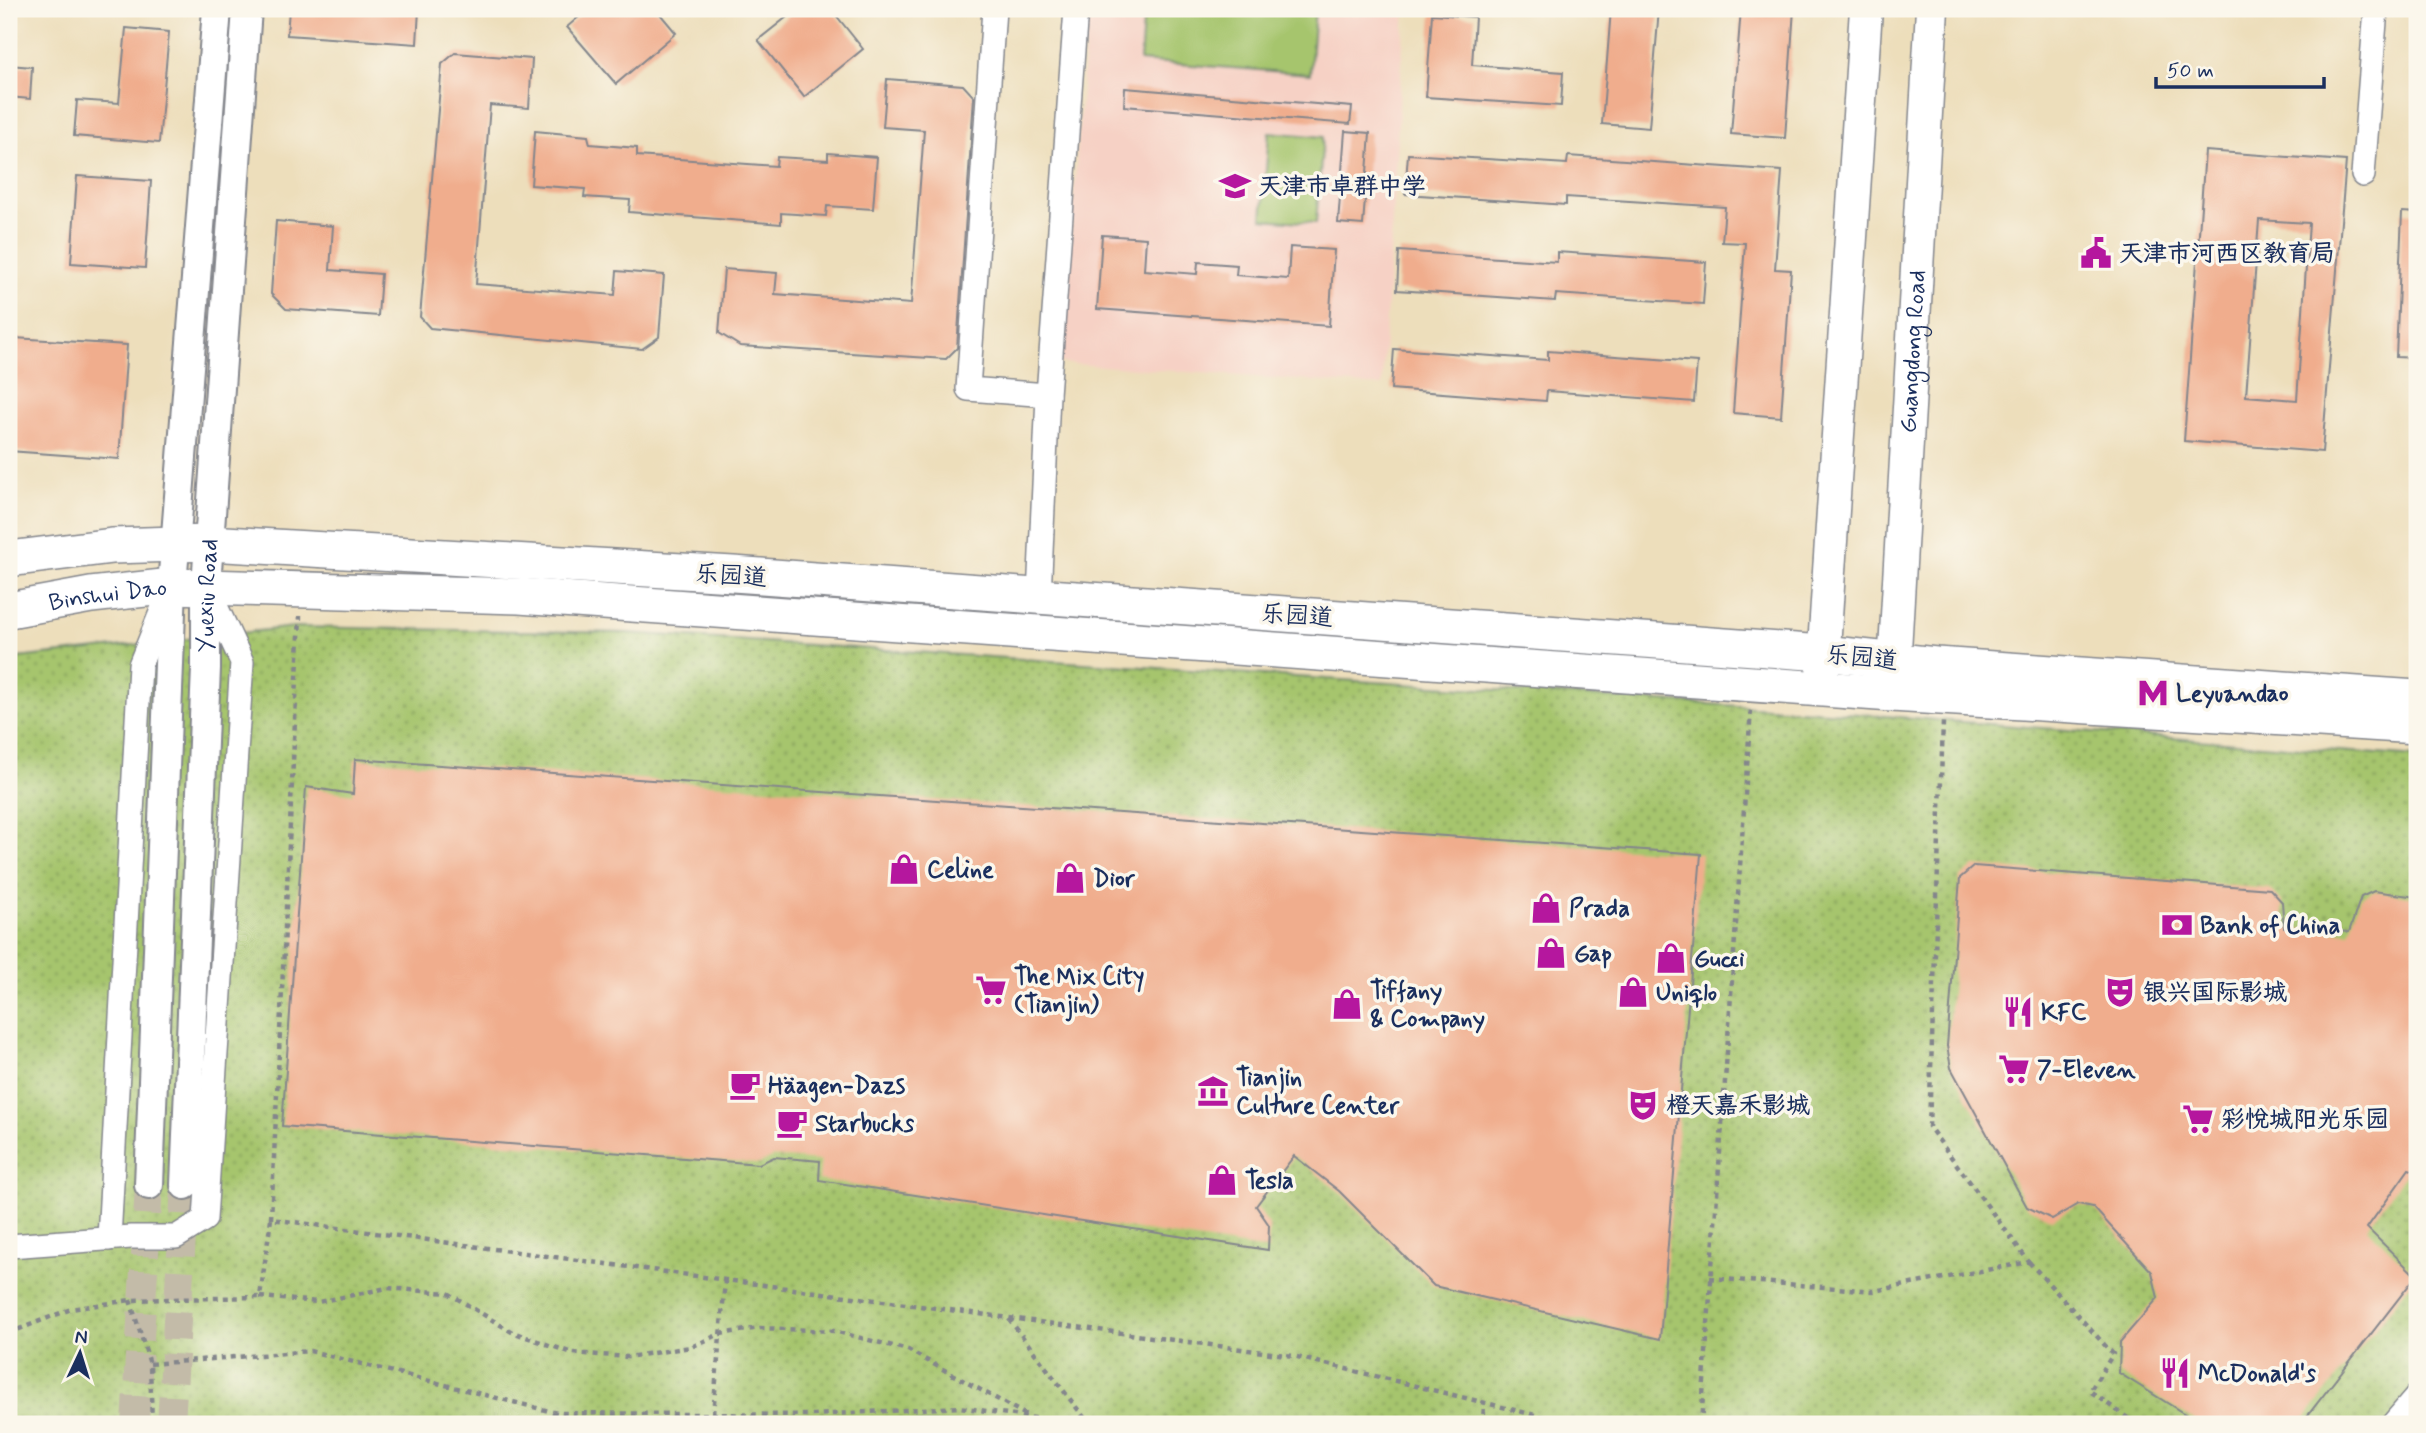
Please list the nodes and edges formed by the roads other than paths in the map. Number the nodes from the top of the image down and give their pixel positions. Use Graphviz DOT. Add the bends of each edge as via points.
graph roads {
  1 [pos="217,9"];
  2 [pos="247,9"];
  3 [pos="994,9"];
  4 [pos="1076,9"];
  5 [pos="1866,9"];
  6 [pos="1932,9"];
  7 [pos="2376,9"];
  8 [pos="2363,175"];
  9 [pos="1048,395"];
  10 [pos="192,543"];
  11 [pos="9,559"];
  12 [pos="189,586"];
  13 [pos="1039,597"];
  14 [pos="9,610"];
  15 [pos="1037,632"];
  16 [pos="1823,653"];
  17 [pos="1894,659"];
  18 [pos="1821,688"];
  19 [pos="1892,694"];
  20 [pos="2417,698"];
  21 [pos="2417,726"];
  22 [pos="149,1185"];
  23 [pos="185,1185"];
  24 [pos="9,1234"];
  25 [pos="110,1237"];
  26 [pos="9,1246"];
  27 [pos="2417,1396"];
  28 [pos="2393,1424"];
  1 -- 10 [label="street, Yuexiu Road"];
  2 -- 10 [label="street, Yuexiu Road"];
  3 -- 9 [label="street" via="968,389"];
  4 -- 9 [label="street"];
  5 -- 16 [label="main road"];
  6 -- 17 [label="main road, Guangdong Road"];
  7 -- 8 [label="street"];
  9 -- 13 [label="street"];
  10 -- 11 [label="main road, Binshui Dao" via="112,546"];
  10 -- 12 [label="street, Yuexiu Road"];
  10 -- 13 [label="main road, 乐园道"];
  12 -- 14 [label="main road, Binshui Dao" via="91,595"];
  12 -- 15 [label="main road, 乐园道" via="519,596"];
  12 -- 22 [label="street, Yuexiu Road"];
  12 -- 23 [label="street, Yuexiu Road" via="206,668"];
  12 -- 25 [label="street" via="140,665"];
  12 -- 25 [label="street" via="242,662 205,1219 176,1237"];
  13 -- 15 [label="main road"];
  13 -- 16 [label="main road, 乐园道"];
  15 -- 18 [label="main road, 乐园道"];
  16 -- 17 [label="main road, 乐园道"];
  16 -- 18 [label="main road"];
  17 -- 19 [label="main road, Guangdong Road"];
  17 -- 20 [label="main road, 乐园道"];
  18 -- 19 [label="main road, 乐园道"];
  19 -- 21 [label="main road, 乐园道"];
  24 -- 25 [label="street"];
  25 -- 26 [label="street"];
  27 -- 28 [label="street"];
}
